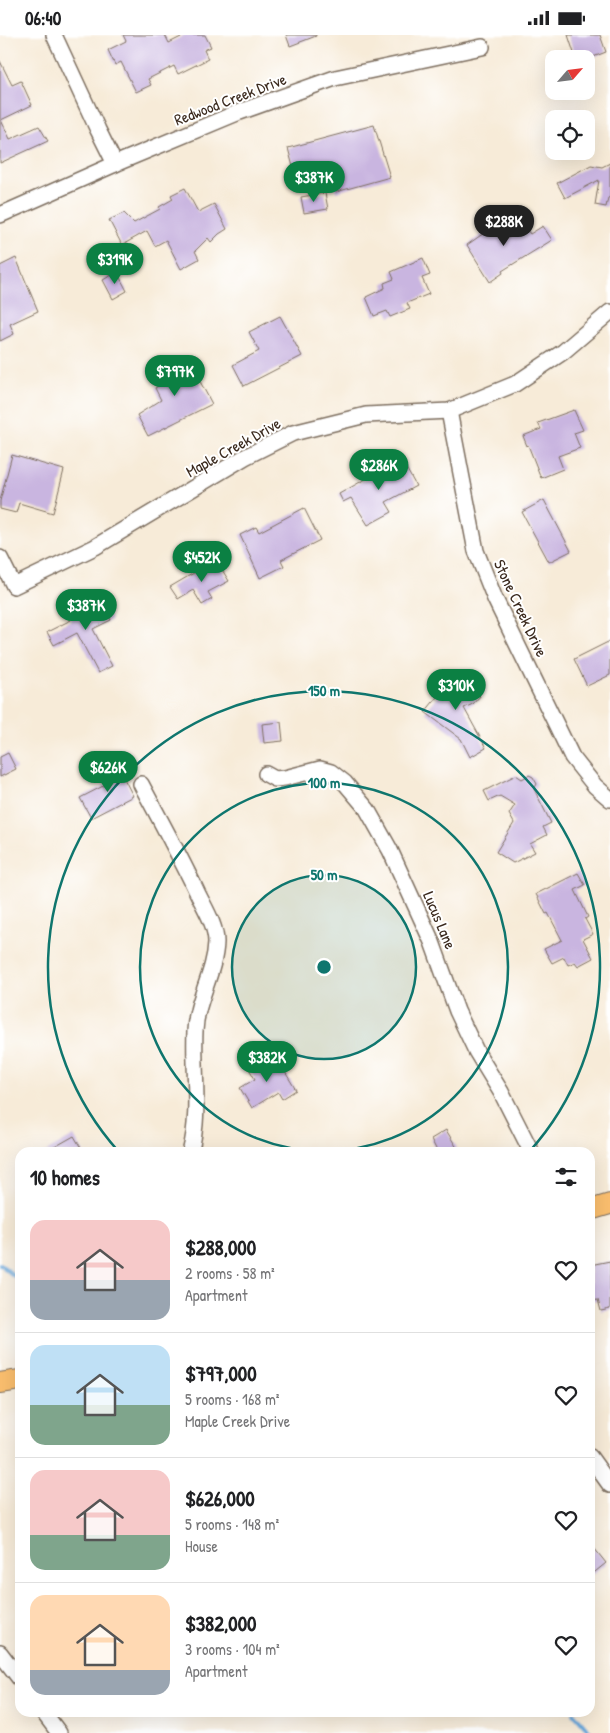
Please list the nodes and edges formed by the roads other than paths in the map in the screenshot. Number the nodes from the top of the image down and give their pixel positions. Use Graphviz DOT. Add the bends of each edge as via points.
graph roads {
  1 [pos="54,35"];
  2 [pos="482,47"];
  3 [pos="116,164"];
  4 [pos="0,215"];
  5 [pos="610,313"];
  6 [pos="449,411"];
  7 [pos="0,558"];
  8 [pos="266,774"];
  9 [pos="141,784"];
  10 [pos="610,799"];
  11 [pos="191,1147"];
  12 [pos="529,1147"];
  13 [pos="610,1204"];
  14 [pos="595,1208"];
  15 [pos="15,1381"];
  16 [pos="0,1383"];
  17 [pos="595,1464"];
  18 [pos="610,1485"];
  19 [pos="0,1653"];
  20 [pos="15,1672"];
  21 [pos="47,1717"];
  22 [pos="58,1733"];
  1 -- 3 [label="street"];
  2 -- 3 [label="street, Redwood Creek Drive" via="334,78 237,113"];
  3 -- 4 [label="street, Redwood Creek Drive"];
  5 -- 6 [label="street, Maple Creek Drive" via="563,352 515,384"];
  6 -- 7 [label="street, Maple Creek Drive" via="366,415 293,433 245,457 95,547 14,586"];
  6 -- 10 [label="street, Stone Creek Drive" via="476,551 495,599 572,757"];
  8 -- 12 [label="street, Lucus Lane" via="275,779 320,769 331,772 367,809 390,850 428,934 476,1051"];
  9 -- 11 [label="street" via="202,903 216,941 212,969 195,1029 196,1099"];
  13 -- 14 [label="main road"];
  15 -- 16 [label="main road"];
  17 -- 18 [label="street"];
  19 -- 20 [label="street"];
  21 -- 22 [label="street"];
}
